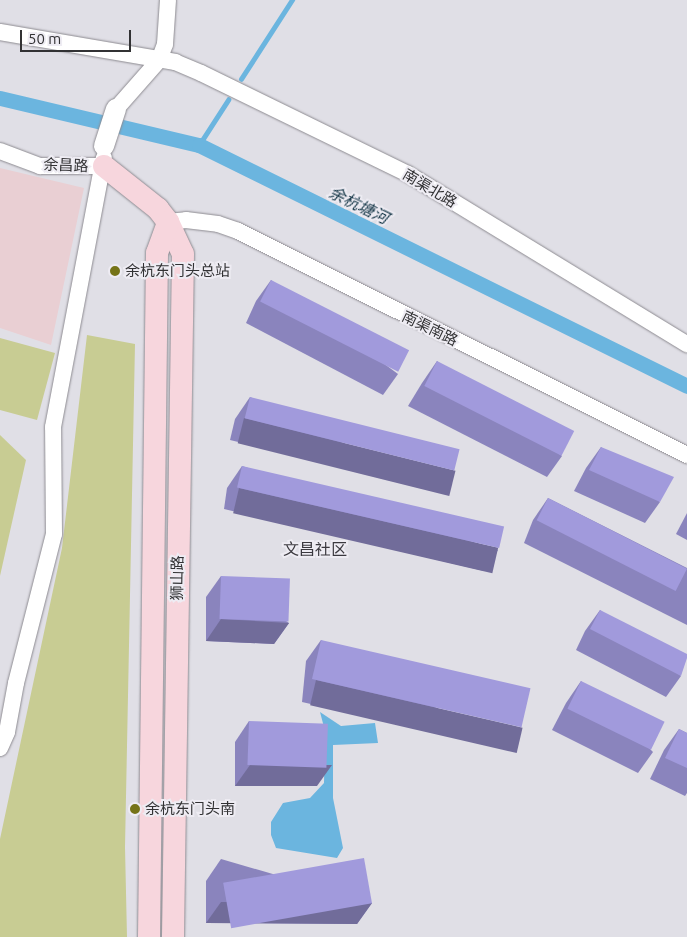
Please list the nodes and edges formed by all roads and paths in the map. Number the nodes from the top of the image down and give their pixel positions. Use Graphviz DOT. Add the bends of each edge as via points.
graph roads {
  1 [pos="168,0"];
  2 [pos="0,32"];
  3 [pos="159,60"];
  4 [pos="116,109"];
  5 [pos="0,151"];
  6 [pos="104,156"];
  7 [pos="168,222"];
  8 [pos="687,344"];
  9 [pos="687,455"];
  10 [pos="0,748"];
  11 [pos="149,937"];
  12 [pos="173,937"];
  1 -- 3 [label="street" via="165,44"];
  2 -- 3 [label="street, 南渠北路"];
  3 -- 4 [label="street"];
  3 -- 8 [label="street, 南渠北路" via="175,62 202,73 408,174"];
  4 -- 6 [label="street"];
  5 -- 6 [label="street, 余昌路" via="40,166"];
  6 -- 7 [label="main road, 狮山路"];
  6 -- 10 [label="street" via="53,427 54,534 16,683 8,732"];
  7 -- 9 [label="street, 南渠南路" via="186,220 218,224 238,231"];
  7 -- 11 [label="main road, 狮山路" via="157,253"];
  7 -- 12 [label="main road, 狮山路" via="183,254"];
}
